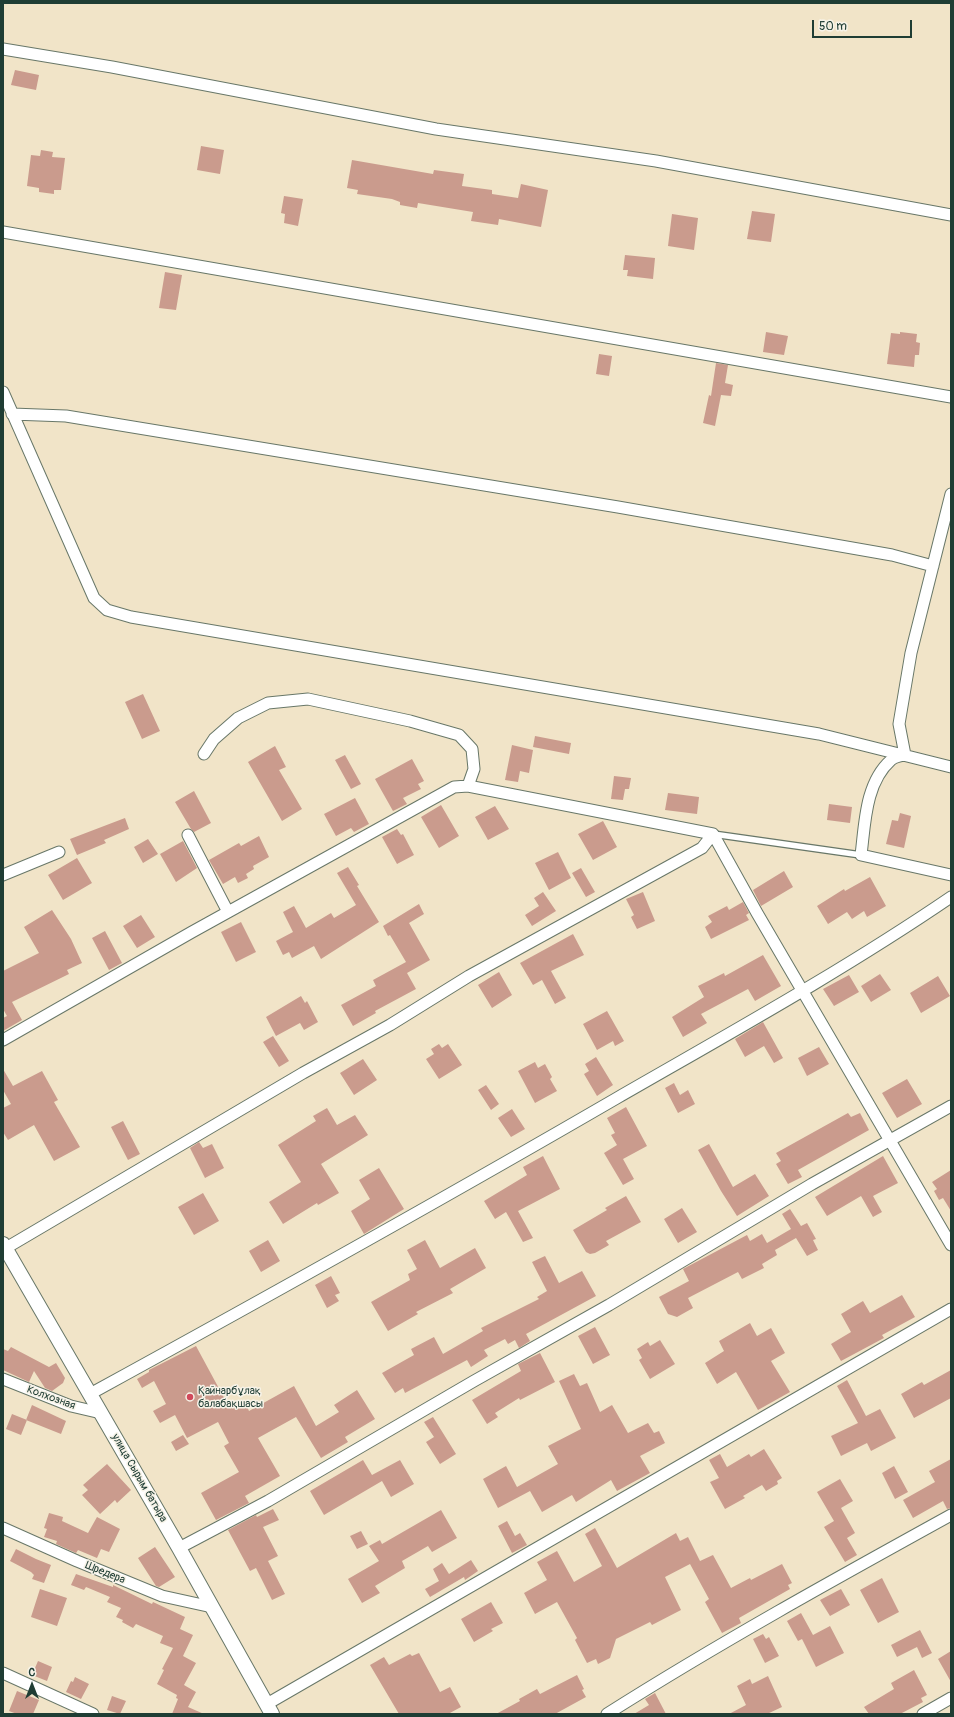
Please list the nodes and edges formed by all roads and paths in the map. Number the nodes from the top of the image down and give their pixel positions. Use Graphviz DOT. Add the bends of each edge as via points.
graph roads {
  1 [pos="3,49"];
  2 [pos="951,215"];
  3 [pos="3,232"];
  4 [pos="3,392"];
  5 [pos="951,397"];
  6 [pos="12,414"];
  7 [pos="951,494"];
  8 [pos="933,566"];
  9 [pos="204,754"];
  10 [pos="905,755"];
  11 [pos="951,767"];
  12 [pos="468,786"];
  13 [pos="713,834"];
  14 [pos="188,835"];
  15 [pos="59,852"];
  16 [pos="861,855"];
  17 [pos="951,874"];
  18 [pos="3,875"];
  19 [pos="951,897"];
  20 [pos="228,912"];
  21 [pos="803,991"];
  22 [pos="3,1040"];
  23 [pos="951,1106"];
  24 [pos="890,1140"];
  25 [pos="951,1245"];
  26 [pos="4,1246"];
  27 [pos="951,1309"];
  28 [pos="3,1379"];
  29 [pos="90,1394"];
  30 [pos="101,1413"];
  31 [pos="951,1515"];
  32 [pos="3,1528"];
  33 [pos="179,1548"];
  34 [pos="212,1607"];
  35 [pos="3,1673"];
  36 [pos="951,1698"];
  37 [pos="270,1709"];
  38 [pos="93,1714"];
  39 [pos="607,1714"];
  40 [pos="923,1714"];
  1 -- 2 [label="street" via="112,67 436,129 656,161"];
  3 -- 5 [label="street"];
  4 -- 6 [label="street"];
  6 -- 8 [label="street" via="66,416 618,507 892,555"];
  6 -- 10 [label="street" via="94,598 106,610 131,618 819,734"];
  7 -- 8 [label="street"];
  8 -- 10 [label="street" via="911,653 899,724"];
  9 -- 12 [label="street" via="214,740 238,718 268,703 308,699 410,721 459,735 472,749 474,769"];
  10 -- 11 [label="street"];
  10 -- 16 [label="street" via="892,759 873,785"];
  12 -- 13 [label="street"];
  12 -- 20 [label="street" via="454,787 442,792"];
  13 -- 16 [label="lane"];
  13 -- 21 [label="street"];
  13 -- 26 [label="street" via="702,848 469,976 390,1025"];
  14 -- 20 [label="street"];
  15 -- 18 [label="street"];
  16 -- 17 [label="street"];
  19 -- 21 [label="street"];
  20 -- 22 [label="street"];
  21 -- 24 [label="street"];
  21 -- 29 [label="street" via="304,1277"];
  23 -- 24 [label="street"];
  24 -- 25 [label="street"];
  24 -- 33 [label="street" via="268,1501"];
  26 -- 29 [label="street, улица Сырым батыра"];
  27 -- 37 [label="street"];
  28 -- 30 [label="street, Колхозная" via="71,1406"];
  29 -- 30 [label="street, улица Сырым батыра"];
  30 -- 33 [label="street, улица Сырым батыра"];
  31 -- 39 [label="street" via="764,1620"];
  32 -- 34 [label="street, Шредера" via="162,1596"];
  33 -- 34 [label="street, улица Сырым батыра"];
  34 -- 37 [label="street, улица Сырым батыра"];
  35 -- 38 [label="street"];
  36 -- 40 [label="street"];
}
